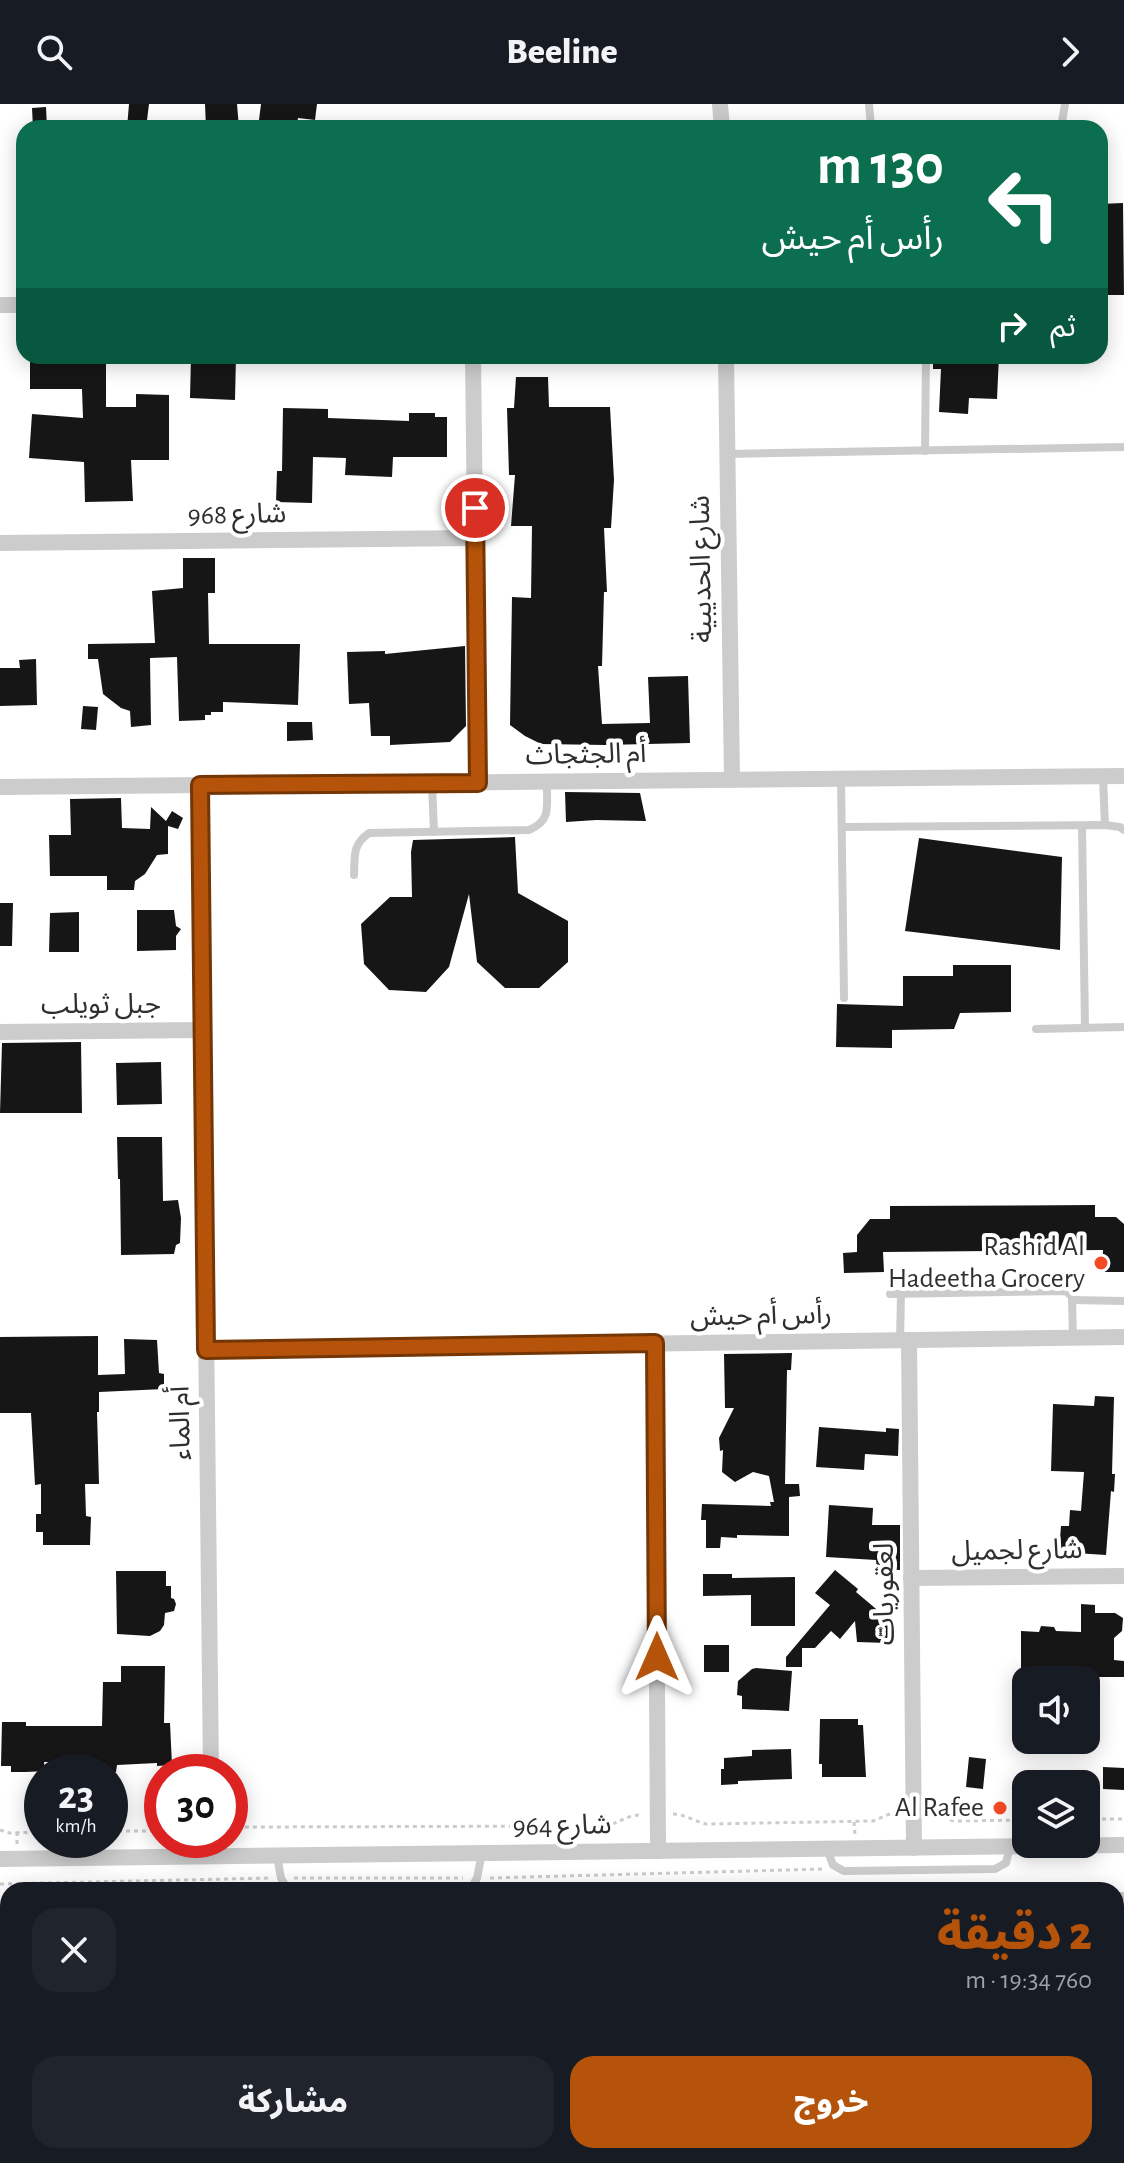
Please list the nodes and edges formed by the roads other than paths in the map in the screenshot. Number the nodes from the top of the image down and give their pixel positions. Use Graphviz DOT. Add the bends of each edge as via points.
graph roads {
  1 [pos="473,364"];
  2 [pos="726,364"];
  3 [pos="926,364"];
  4 [pos="1124,447"];
  5 [pos="925,451"];
  6 [pos="726,454"];
  7 [pos="475,538"];
  8 [pos="0,543"];
  9 [pos="1124,776"];
  10 [pos="1103,777"];
  11 [pos="841,779"];
  12 [pos="732,780"];
  13 [pos="547,782"];
  14 [pos="432,783"];
  15 [pos="478,783"];
  16 [pos="200,785"];
  17 [pos="0,787"];
  18 [pos="1105,825"];
  19 [pos="1082,826"];
  20 [pos="842,827"];
  21 [pos="1124,830"];
  22 [pos="434,832"];
  23 [pos="354,875"];
  24 [pos="844,998"];
  25 [pos="1124,1027"];
  26 [pos="1085,1028"];
  27 [pos="1036,1029"];
  28 [pos="203,1030"];
  29 [pos="0,1032"];
  30 [pos="890,1294"];
  31 [pos="901,1294"];
  32 [pos="1072,1300"];
  33 [pos="1124,1301"];
  34 [pos="1124,1337"];
  35 [pos="1073,1338"];
  36 [pos="904,1340"];
  37 [pos="655,1343"];
  38 [pos="206,1350"];
  39 [pos="1124,1576"];
  40 [pos="911,1578"];
  41 [pos="211,1754"];
  42 [pos="1124,1845"];
  43 [pos="1010,1847"];
  44 [pos="914,1848"];
  45 [pos="827,1849"];
  46 [pos="658,1851"];
  47 [pos="144,1852"];
  48 [pos="248,1852"];
  49 [pos="482,1853"];
  50 [pos="277,1856"];
  51 [pos="0,1859"];
  52 [pos="283,1882"];
  53 [pos="475,1882"];
  1 -- 7 [label="street"];
  2 -- 6 [label="street, شارع الحديبية"];
  3 -- 5 [label="lane"];
  4 -- 5 [label="lane"];
  5 -- 6 [label="lane"];
  6 -- 12 [label="street, شارع الحديبية"];
  7 -- 8 [label="street, شارع 968"];
  7 -- 15 [label="street"];
  9 -- 10 [label="street, أم الجثجاث"];
  10 -- 11 [label="street, أم الجثجاث"];
  10 -- 18 [label="lane"];
  11 -- 12 [label="street, أم الجثجاث"];
  11 -- 20 [label="lane"];
  12 -- 13 [label="street, أم الجثجاث"];
  13 -- 15 [label="street, أم الجثجاث"];
  13 -- 22 [label="lane" via="546,817 540,826"];
  14 -- 15 [label="street, أم الجثجاث"];
  14 -- 16 [label="street, أم الجثجاث"];
  14 -- 22 [label="lane"];
  16 -- 17 [label="street, أم الجثجاث"];
  16 -- 28 [label="street, أم الماء"];
  18 -- 19 [label="lane"];
  18 -- 21 [label="lane"];
  19 -- 20 [label="lane"];
  19 -- 26 [label="lane"];
  20 -- 24 [label="lane"];
  22 -- 23 [label="lane" via="369,833 355,849"];
  25 -- 26 [label="lane"];
  26 -- 27 [label="lane"];
  28 -- 29 [label="street, جبل ثويلب"];
  28 -- 38 [label="street, أم الماء"];
  30 -- 31 [label="lane"];
  31 -- 32 [label="lane" via="1063,1291"];
  31 -- 36 [label="lane"];
  32 -- 33 [label="lane"];
  32 -- 35 [label="lane"];
  34 -- 35 [label="street, رأس أم حيش"];
  35 -- 36 [label="street, رأس أم حيش"];
  36 -- 37 [label="street, رأس أم حيش"];
  36 -- 40 [label="street, لعقوريات"];
  37 -- 38 [label="street, رأس أم حيش"];
  37 -- 46 [label="street"];
  38 -- 41 [label="street, أم الماء"];
  39 -- 40 [label="street, شارع لجميل"];
  40 -- 44 [label="street, لعقوريات"];
  42 -- 43 [label="street, شارع 964"];
  43 -- 44 [label="street, شارع 964"];
  43 -- 45 [label="lane" via="1006,1863 995,1869 851,1871 838,1869"];
  44 -- 45 [label="street, شارع 964"];
  45 -- 46 [label="street, شارع 964"];
  46 -- 49 [label="street, شارع 964"];
  47 -- 51 [label="street, شارع 964"];
  48 -- 50 [label="street, شارع 964"];
  49 -- 50 [label="street, شارع 964"];
  49 -- 53 [label="lane"];
  50 -- 52 [label="lane"];
}
